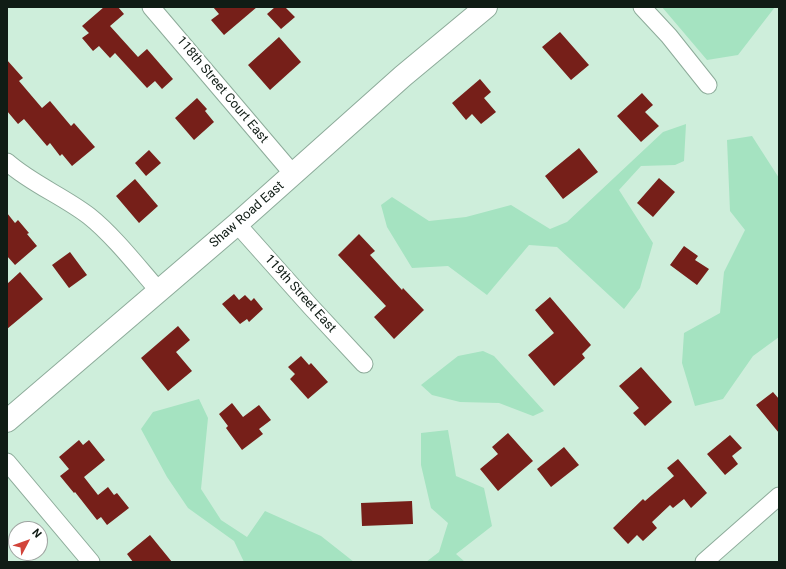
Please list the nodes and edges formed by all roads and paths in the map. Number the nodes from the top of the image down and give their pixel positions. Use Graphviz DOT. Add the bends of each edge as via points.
graph roads {
  1 [pos="151,7"];
  2 [pos="486,7"];
  3 [pos="642,7"];
  4 [pos="708,85"];
  5 [pos="7,162"];
  6 [pos="293,174"];
  7 [pos="238,224"];
  8 [pos="158,290"];
  9 [pos="364,364"];
  10 [pos="7,421"];
  11 [pos="7,462"];
  12 [pos="779,496"];
  13 [pos="91,562"];
  14 [pos="704,562"];
  1 -- 6 [label="street, 118th Street Court East"];
  2 -- 6 [label="main road, Shaw Road East" via="403,76"];
  3 -- 4 [label="street"];
  5 -- 8 [label="street" via="18,172 90,217"];
  6 -- 7 [label="main road, Shaw Road East"];
  7 -- 8 [label="main road, Shaw Road East"];
  7 -- 9 [label="street, 119th Street East"];
  8 -- 10 [label="main road, Shaw Road East"];
  11 -- 13 [label="street"];
  12 -- 14 [label="street"];
}
